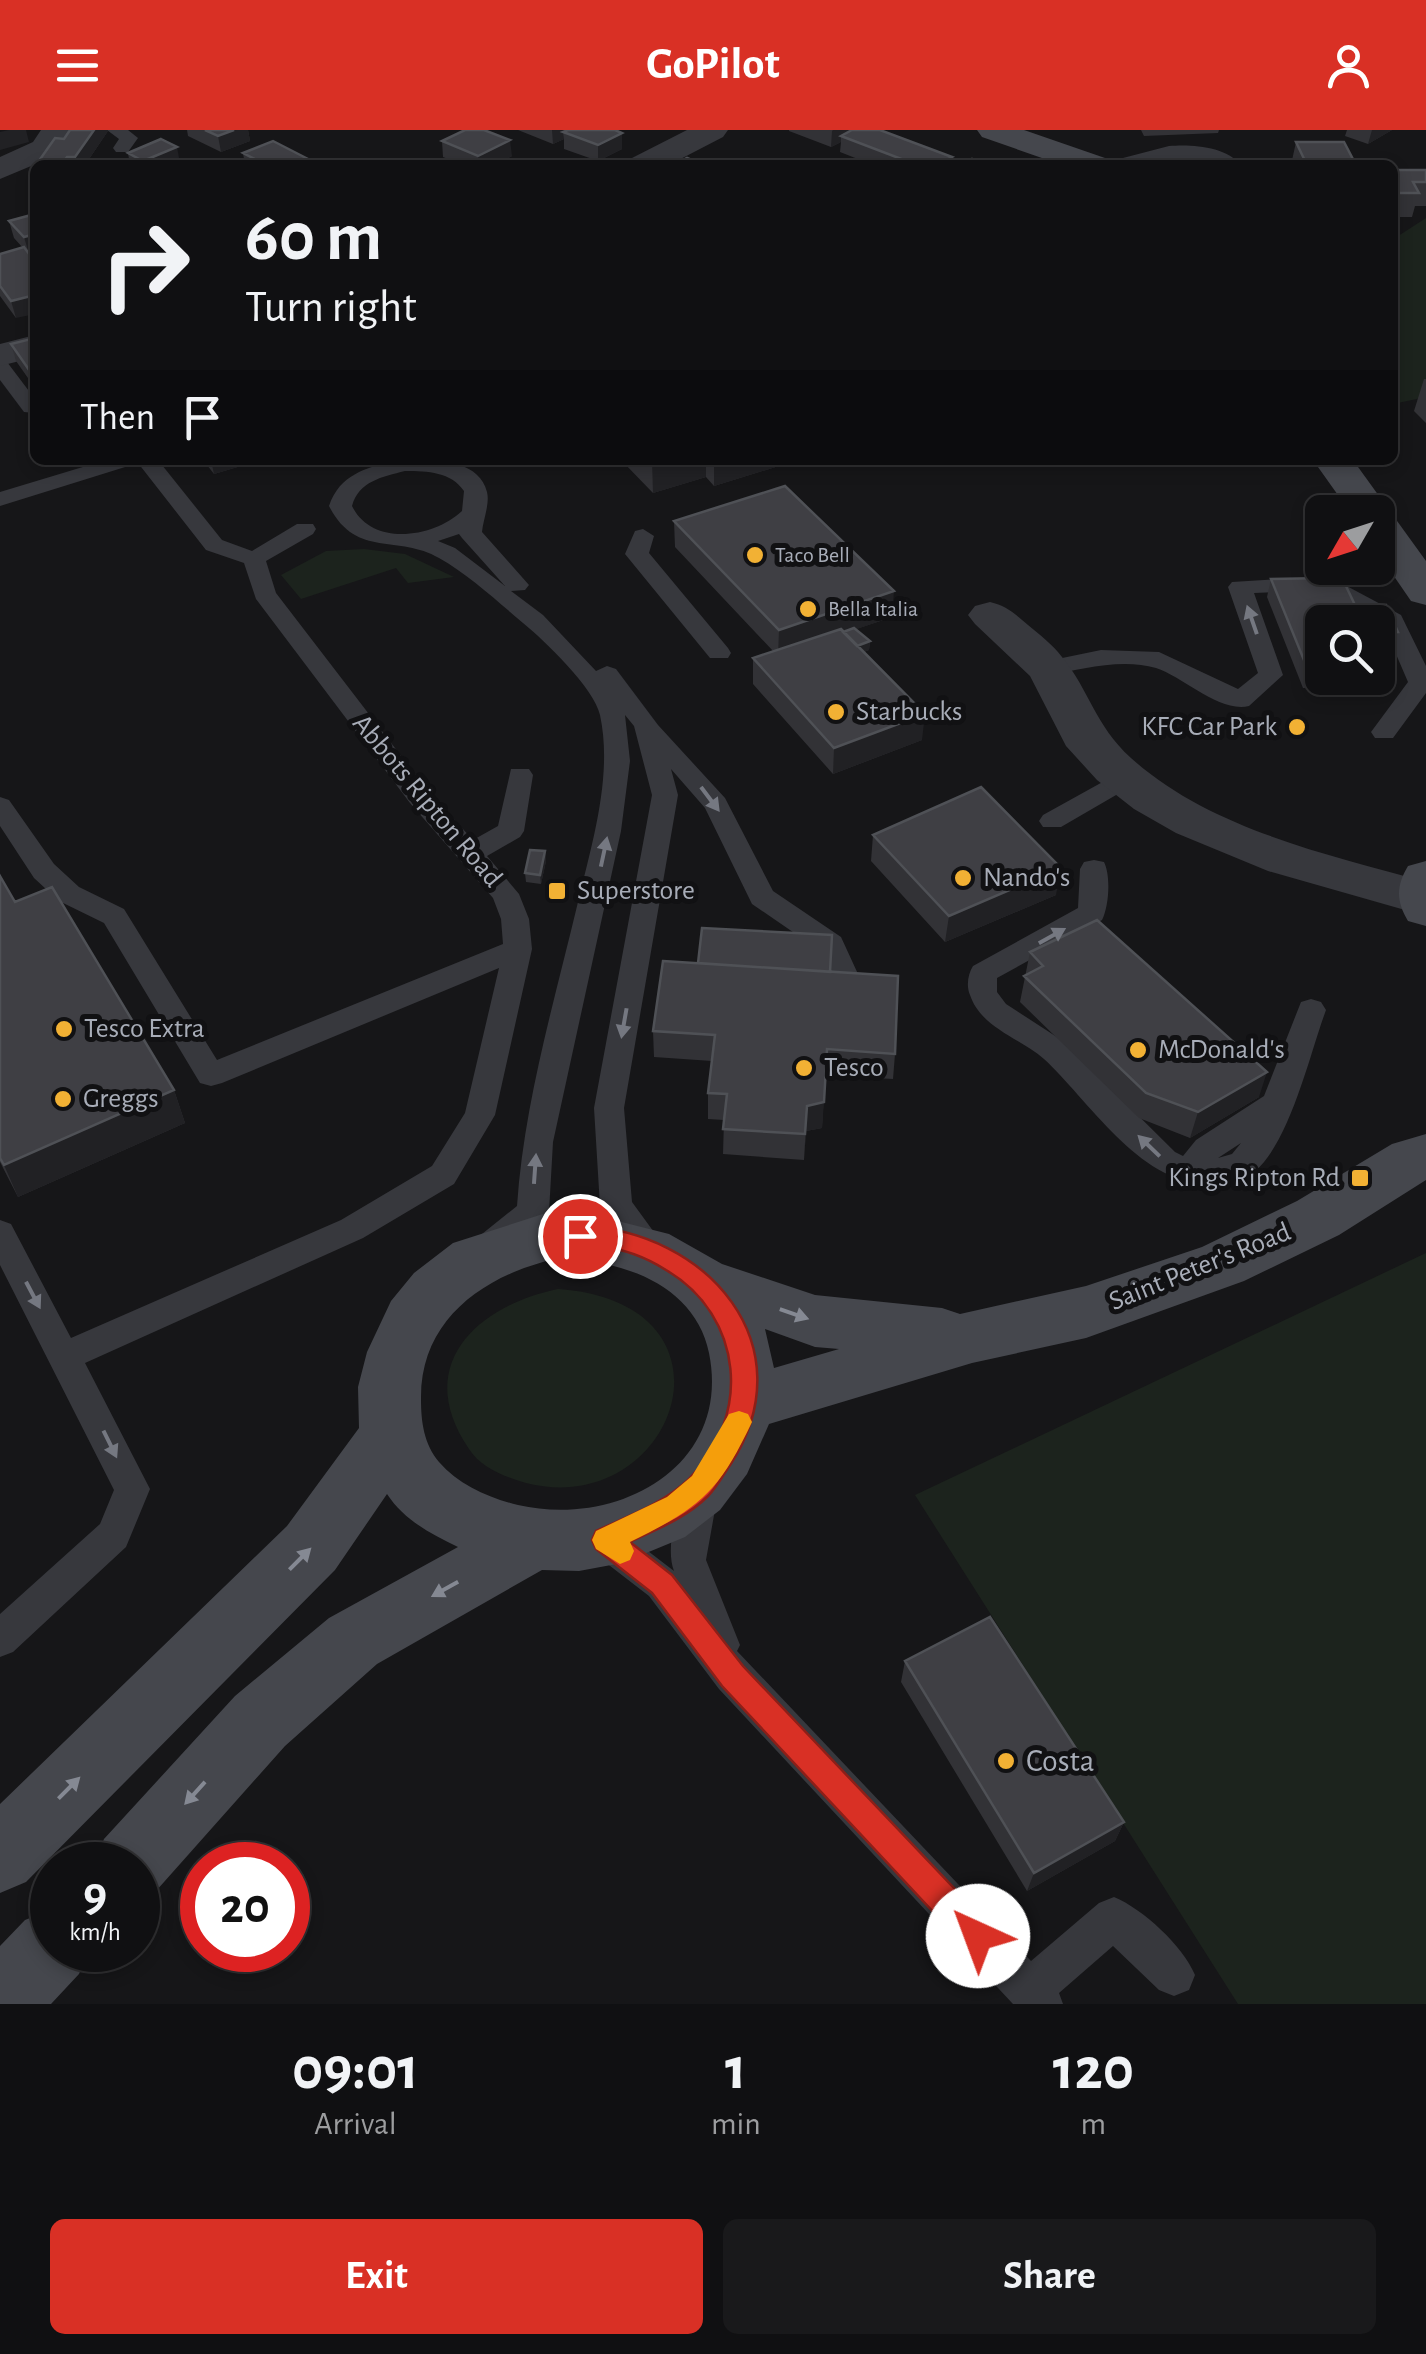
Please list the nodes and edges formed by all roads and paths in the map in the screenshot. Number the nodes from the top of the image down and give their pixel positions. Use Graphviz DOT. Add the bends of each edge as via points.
graph roads {
  1 [pos="57,130"];
  2 [pos="712,130"];
  3 [pos="992,130"];
  4 [pos="654,160"];
  5 [pos="1079,160"];
  6 [pos="1147,160"];
  7 [pos="1213,160"];
  8 [pos="0,169"];
  9 [pos="30,347"];
  10 [pos="0,355"];
  11 [pos="0,366"];
  12 [pos="30,408"];
  13 [pos="112,465"];
  14 [pos="151,465"];
  15 [pos="377,465"];
  16 [pos="429,465"];
  17 [pos="1337,465"];
  18 [pos="1358,495"];
  19 [pos="0,499"];
  20 [pos="473,512"];
  21 [pos="305,529"];
  22 [pos="644,536"];
  23 [pos="413,540"];
  24 [pos="1395,547"];
  25 [pos="254,560"];
  26 [pos="1426,592"];
  27 [pos="990,615"];
  28 [pos="720,654"];
  29 [pos="1047,668"];
  30 [pos="646,725"];
  31 [pos="1384,732"];
  32 [pos="520,775"];
  33 [pos="1126,778"];
  34 [pos="0,806"];
  35 [pos="1052,821"];
  36 [pos="470,854"];
  37 [pos="1094,869"];
  38 [pos="1425,895"];
  39 [pos="518,949"];
  40 [pos="787,970"];
  41 [pos="1311,1010"];
  42 [pos="1421,1145"];
  43 [pos="0,1233"];
  44 [pos="676,1266"];
  45 [pos="462,1267"];
  46 [pos="972,1337"];
  47 [pos="66,1356"];
  48 [pos="745,1404"];
  49 [pos="392,1434"];
  50 [pos="701,1484"];
  51 [pos="606,1540"];
  52 [pos="530,1542"];
  53 [pos="0,1639"];
  54 [pos="732,1676"];
  55 [pos="151,1842"];
  56 [pos="0,1856"];
  57 [pos="30,1971"];
  58 [pos="1174,1975"];
  59 [pos="1035,1997"];
  60 [pos="0,2002"];
  1 -- 8 [label="street" via="44,149"];
  2 -- 4 [label="street"];
  3 -- 5 [label="street"];
  6 -- 7 [label="street" via="1200,154"];
  9 -- 10 [label="street"];
  11 -- 12 [label="lane"];
  13 -- 19 [label="lane"];
  14 -- 25 [label="lane" via="214,545"];
  15 -- 23 [label="lane" via="345,490 341,516 368,536"];
  16 -- 20 [label="lane" via="474,486"];
  17 -- 18 [label="street"];
  20 -- 23 [label="lane" via="450,530"];
  20 -- 30 [label="lane" via="470,533 485,554 623,691"];
  21 -- 25 [label="lane"];
  22 -- 28 [label="lane" via="637,554"];
  45 -- 23 [label="lane, one-way" via="532,1212 537,1142 608,831 617,761 612,711 577,662 536,620 448,553"];
  24 -- 26 [label="street"];
  25 -- 36 [label="lane, Abbots Ripton Road" via="264,594 284,623"];
  27 -- 29 [label="street"];
  29 -- 31 [label="lane, one-way" via="1101,658 1158,660 1240,700 1271,675 1240,588 1328,583 1393,620 1421,682"];
  29 -- 33 [label="street" via="1082,734"];
  30 -- 40 [label="lane, one-way" via="716,804 762,898 831,944 844,974"];
  30 -- 44 [label="lane, one-way" via="665,796 644,970 609,1108 616,1206"];
  32 -- 36 [label="lane" via="511,831"];
  33 -- 35 [label="lane"];
  33 -- 38 [label="street" via="1193,821 1270,854"];
  34 -- 39 [label="lane" via="44,871 69,894 114,916 211,1075"];
  36 -- 39 [label="lane, Abbots Ripton Road" via="505,894"];
  41 -- 37 [label="lane, one-way" via="1276,1104 1207,1148 1189,1171 1164,1160 1052,1049 996,1012 983,993 983,974 1092,913"];
  39 -- 47 [label="lane, Abbots Ripton Road" via="480,1115 443,1175 352,1229"];
  42 -- 46 [label="street, Saint Peter's Road" via="1318,1218 1223,1264 1086,1312"];
  43 -- 47 [label="lane, one-way"];
  44 -- 45 [label="street" via="605,1237 555,1235 506,1246"];
  44 -- 46 [label="street, Saint Peter's Road, one-way" via="815,1321"];
  44 -- 48 [label="street" via="726,1312 740,1346"];
  45 -- 49 [label="street" via="424,1300 398,1341 386,1387"];
  46 -- 48 [label="street, Saint Peter's Road"];
  47 -- 53 [label="lane, one-way" via="132,1489 113,1535"];
  48 -- 50 [label="street" via="734,1436"];
  49 -- 52 [label="street" via="410,1473 441,1506 482,1530"];
  56 -- 49 [label="street, one-way" via="311,1548"];
  50 -- 51 [label="street" via="662,1515"];
  50 -- 54 [label="lane" via="688,1560"];
  51 -- 52 [label="street"];
  51 -- 54 [label="lane" via="662,1584"];
  52 -- 55 [label="street, one-way" via="353,1641 260,1721"];
  54 -- 59 [label="lane"];
  57 -- 60 [label="street"];
  58 -- 59 [label="lane" via="1114,1918"];
}
